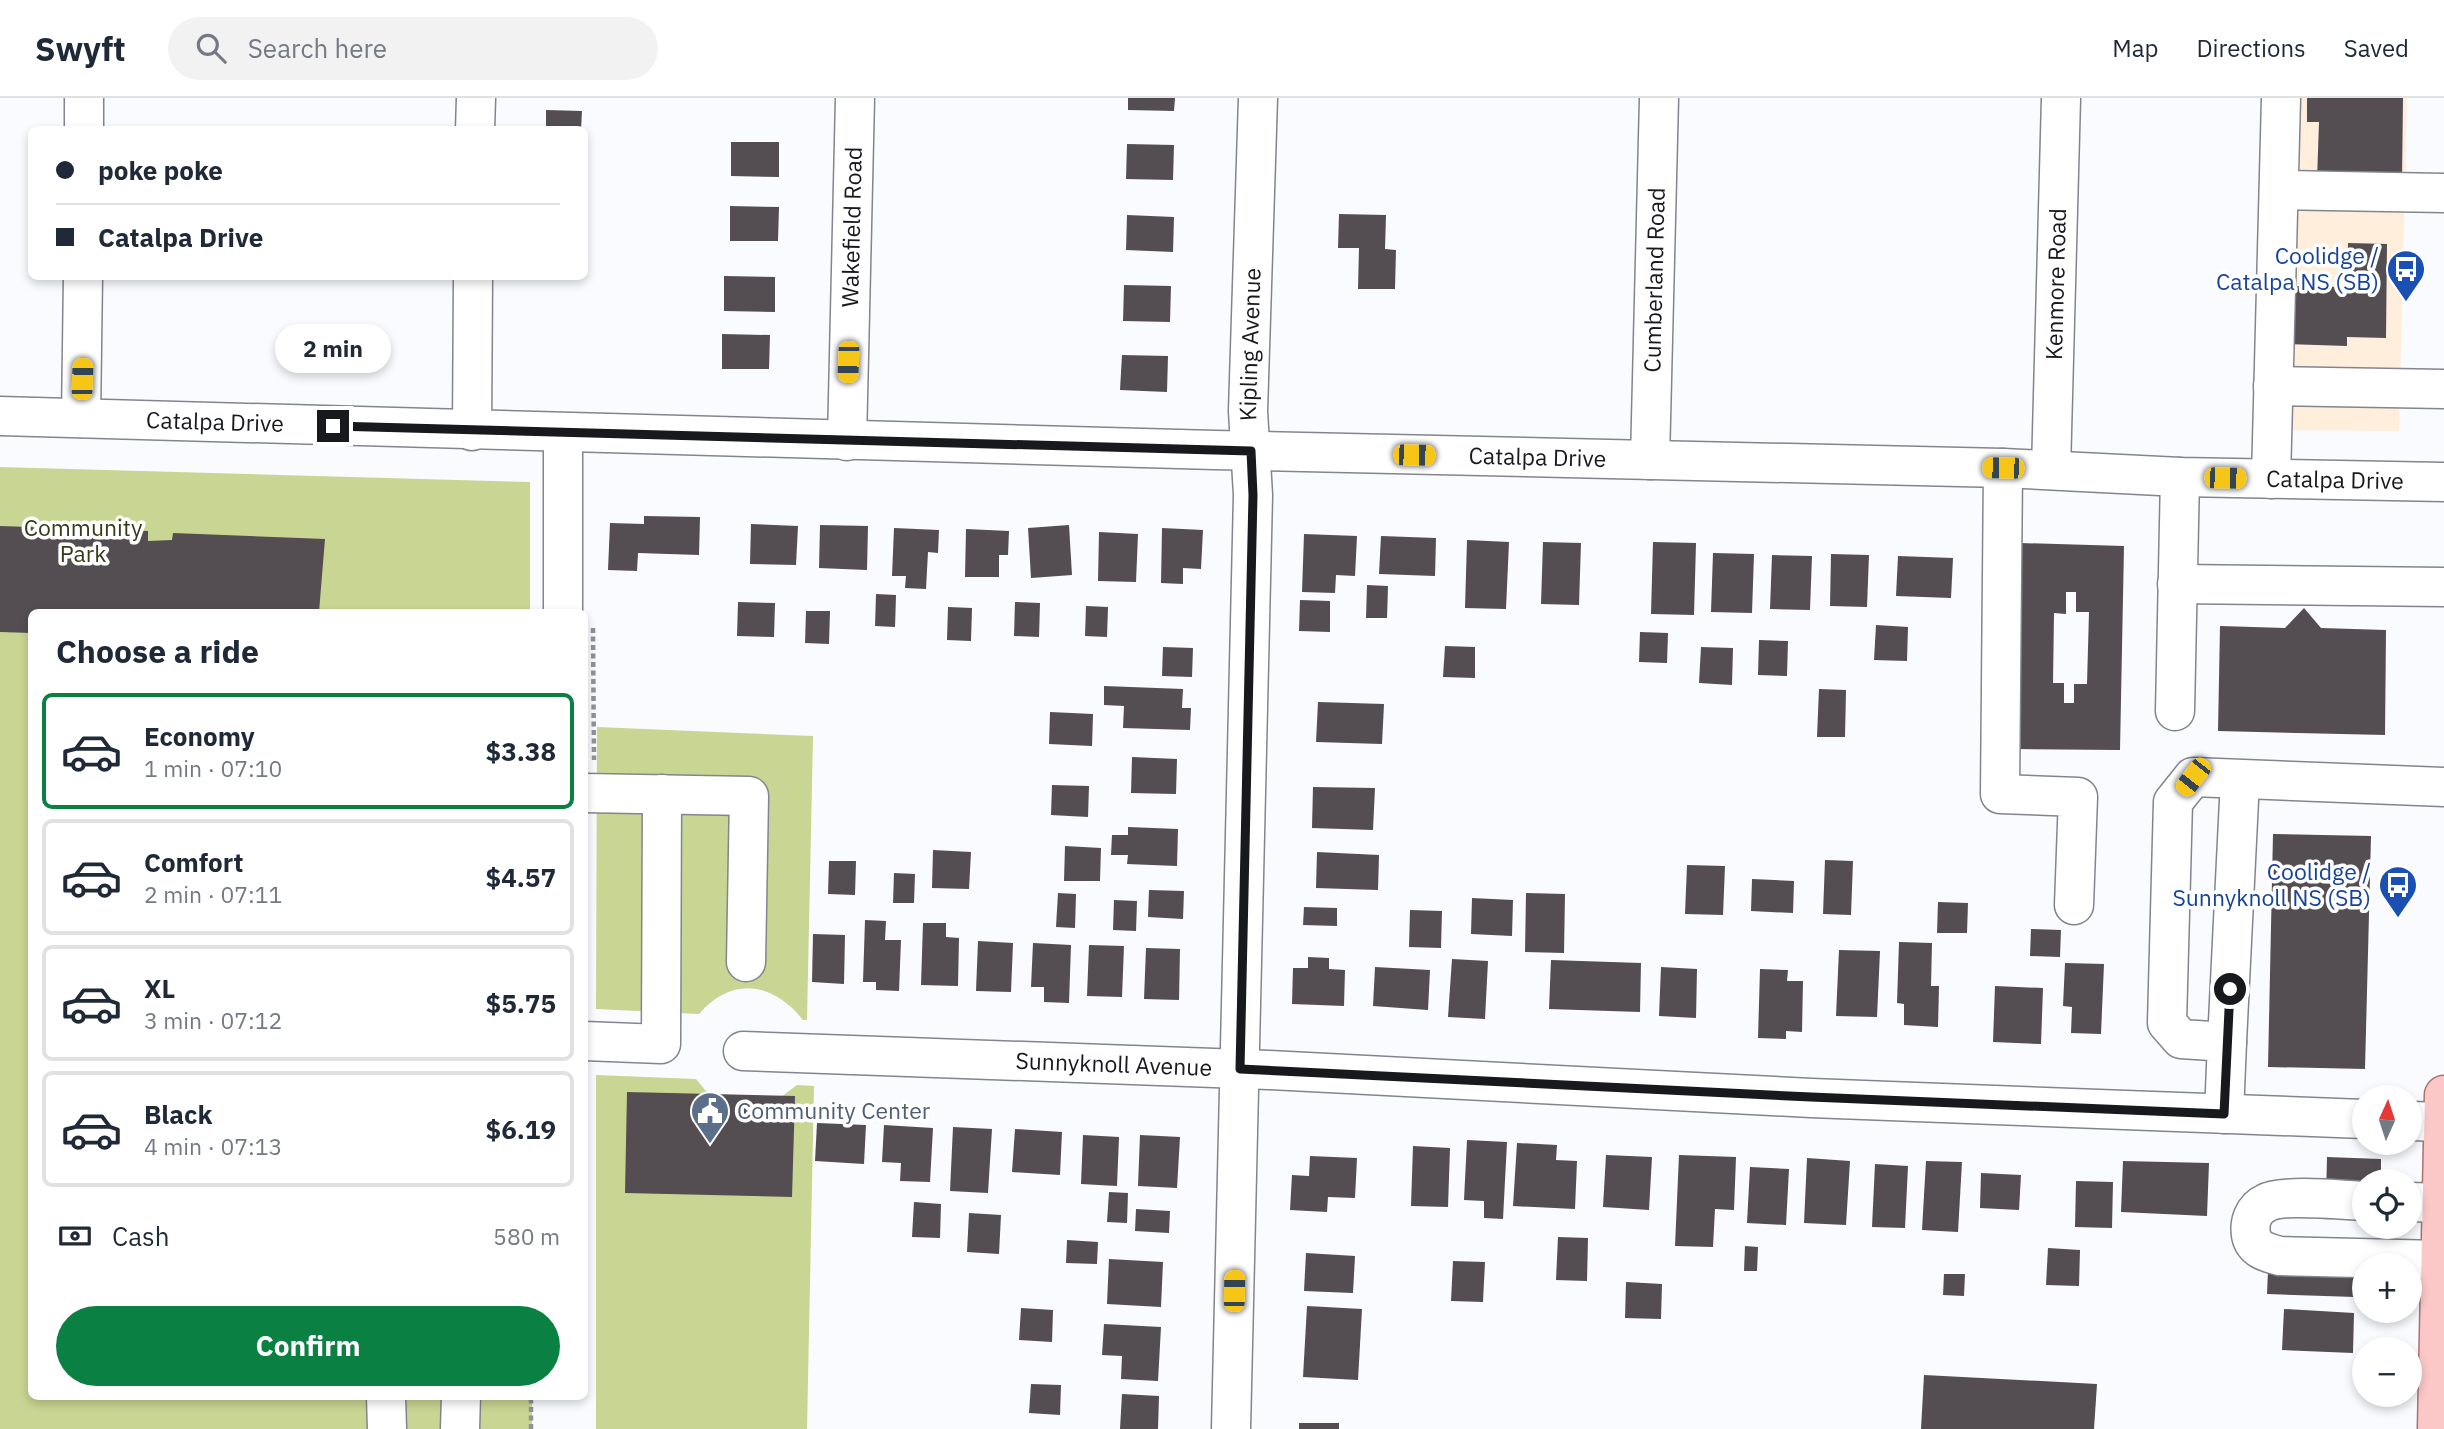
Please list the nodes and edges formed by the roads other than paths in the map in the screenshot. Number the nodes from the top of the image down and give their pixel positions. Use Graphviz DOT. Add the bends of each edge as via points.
graph roads {
  1 [pos="84,98"];
  2 [pos="475,98"];
  3 [pos="855,98"];
  4 [pos="1258,98"];
  5 [pos="1659,98"];
  6 [pos="2061,98"];
  7 [pos="2281,98"];
  8 [pos="84,126"];
  9 [pos="475,126"];
  10 [pos="2279,190"];
  11 [pos="2444,193"];
  12 [pos="83,280"];
  13 [pos="473,280"];
  14 [pos="2273,386"];
  15 [pos="2444,389"];
  16 [pos="0,416"];
  17 [pos="81,418"];
  18 [pos="472,431"];
  19 [pos="563,433"];
  20 [pos="847,441"];
  21 [pos="1251,451"];
  22 [pos="1650,460"];
  23 [pos="2003,468"];
  24 [pos="2052,470"];
  25 [pos="2180,477"];
  26 [pos="2271,479"];
  27 [pos="2444,482"];
  28 [pos="2178,584"];
  29 [pos="2444,587"];
  30 [pos="563,609"];
  31 [pos="2175,711"];
  32 [pos="2240,780"];
  33 [pos="2444,787"];
  34 [pos="588,793"];
  35 [pos="662,794"];
  36 [pos="2074,905"];
  37 [pos="746,962"];
  38 [pos="588,1041"];
  39 [pos="2227,1042"];
  40 [pos="743,1051"];
  41 [pos="1240,1069"];
  42 [pos="2444,1095"];
  43 [pos="2224,1114"];
  44 [pos="2352,1119"];
  45 [pos="2422,1121"];
  46 [pos="2444,1122"];
  47 [pos="2352,1201"];
  48 [pos="2426,1202"];
  49 [pos="2440,1260"];
  50 [pos="386,1400"];
  51 [pos="461,1400"];
  52 [pos="387,1429"];
  53 [pos="460,1429"];
  54 [pos="1231,1429"];
  55 [pos="2437,1429"];
  1 -- 8 [label="street"];
  2 -- 9 [label="street"];
  3 -- 20 [label="street, Wakefield Road"];
  4 -- 21 [label="street, Kipling Avenue" via="1248,411"];
  5 -- 22 [label="street, Cumberland Road"];
  6 -- 24 [label="street, Kenmore Road"];
  7 -- 10 [label="street"];
  10 -- 11 [label="street"];
  10 -- 14 [label="street"];
  12 -- 17 [label="street"];
  13 -- 18 [label="street"];
  14 -- 15 [label="street"];
  14 -- 26 [label="street"];
  16 -- 17 [label="street, Catalpa Drive"];
  17 -- 18 [label="street, Catalpa Drive"];
  18 -- 19 [label="street, Catalpa Drive"];
  19 -- 20 [label="street, Catalpa Drive"];
  19 -- 30 [label="street"];
  20 -- 21 [label="street, Catalpa Drive"];
  21 -- 22 [label="street, Catalpa Drive"];
  21 -- 41 [label="street, Kipling Avenue"];
  22 -- 23 [label="street, Catalpa Drive"];
  23 -- 24 [label="street, Catalpa Drive"];
  23 -- 36 [label="street" via="2000,794 2078,797"];
  24 -- 25 [label="street, Catalpa Drive"];
  25 -- 26 [label="street, Catalpa Drive"];
  25 -- 28 [label="street"];
  26 -- 27 [label="street, Catalpa Drive"];
  28 -- 29 [label="street"];
  28 -- 31 [label="street"];
  32 -- 33 [label="street"];
  32 -- 39 [label="street"];
  32 -- 39 [label="street" via="2193,777 2173,802 2166,1023 2181,1039"];
  34 -- 35 [label="street"];
  35 -- 37 [label="street" via="749,796"];
  35 -- 38 [label="street" via="661,1044"];
  39 -- 43 [label="street"];
  40 -- 41 [label="street, Sunnyknoll Avenue"];
  41 -- 43 [label="street, Sunnyknoll Avenue"];
  41 -- 54 [label="street, Kipling Avenue"];
  42 -- 46 [label="main road"];
  43 -- 44 [label="street, Sunnyknoll Avenue"];
  45 -- 46 [label="street"];
  46 -- 48 [label="main road"];
  47 -- 49 [label="street" via="2266,1202 2254,1213 2252,1241 2262,1251 2280,1256"];
  48 -- 49 [label="main road"];
  49 -- 55 [label="main road"];
  50 -- 52 [label="street"];
  51 -- 53 [label="street"];
}
